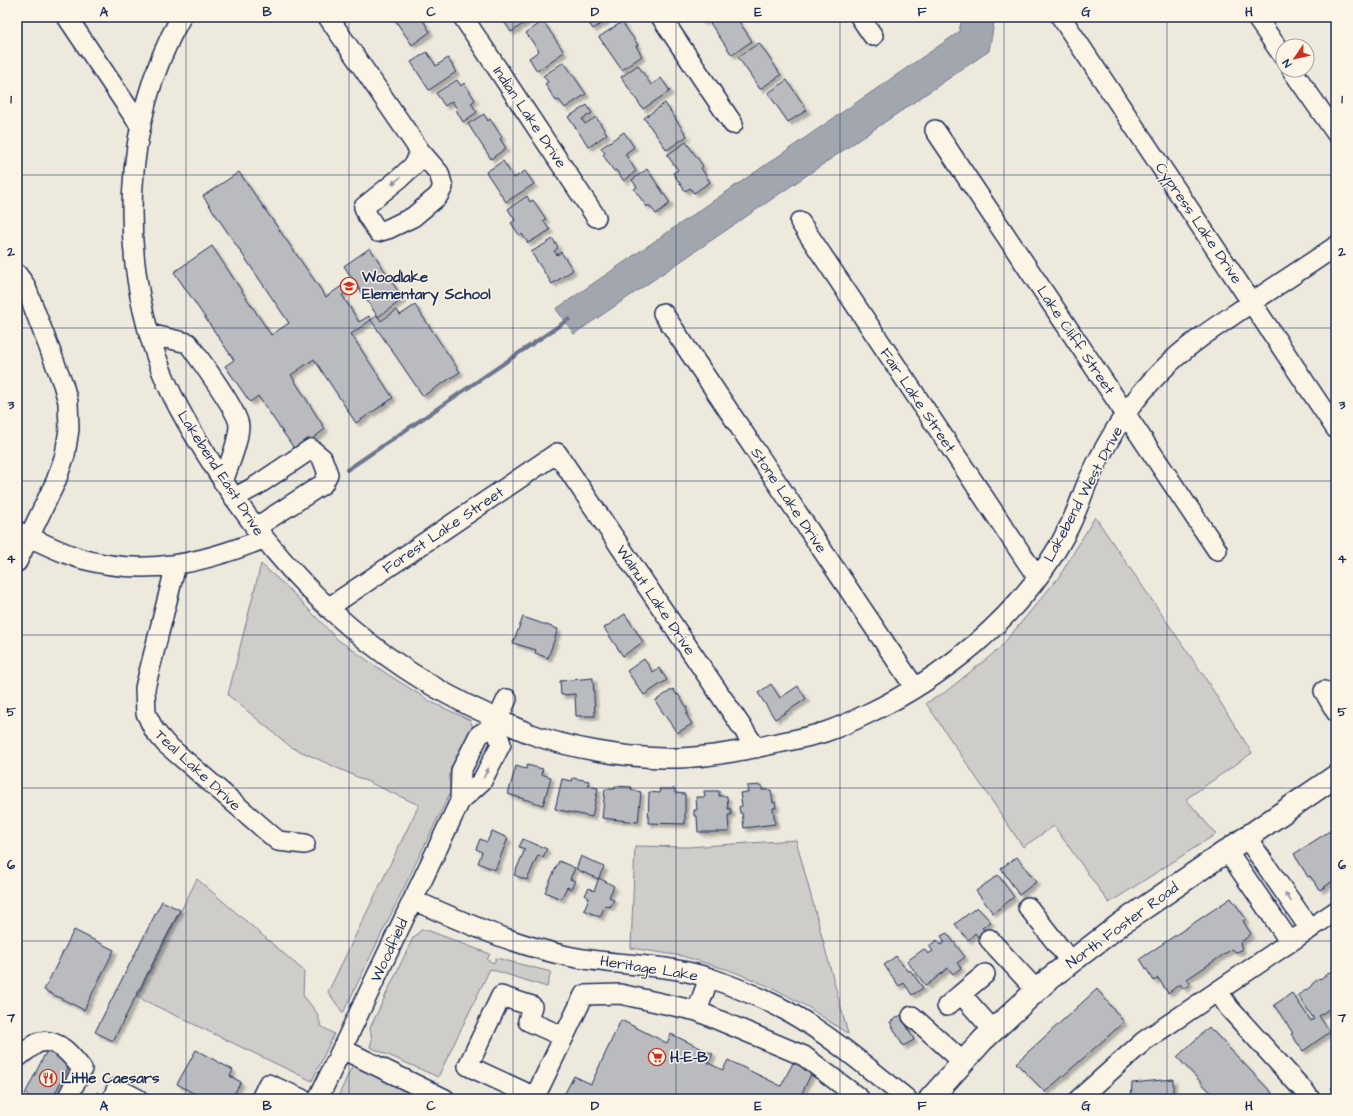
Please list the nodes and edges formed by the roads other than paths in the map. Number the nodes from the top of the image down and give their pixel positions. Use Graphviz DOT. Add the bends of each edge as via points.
graph roads {
  1 [pos="66,17"];
  2 [pos="181,17"];
  3 [pos="328,17"];
  4 [pos="463,17"];
  5 [pos="661,17"];
  6 [pos="860,17"];
  7 [pos="1061,17"];
  8 [pos="1256,17"];
  9 [pos="873,36"];
  10 [pos="1275,44"];
  11 [pos="1298,78"];
  12 [pos="733,124"];
  13 [pos="141,127"];
  14 [pos="935,130"];
  15 [pos="1336,133"];
  16 [pos="420,151"];
  17 [pos="596,217"];
  18 [pos="800,222"];
  19 [pos="1336,246"];
  20 [pos="17,274"];
  21 [pos="1252,303"];
  22 [pos="663,313"];
  23 [pos="149,334"];
  24 [pos="1126,414"];
  25 [pos="1336,429"];
  26 [pos="557,452"];
  27 [pos="223,482"];
  28 [pos="234,498"];
  29 [pos="259,533"];
  30 [pos="23,534"];
  31 [pos="1216,550"];
  32 [pos="17,562"];
  33 [pos="176,565"];
  34 [pos="1037,577"];
  35 [pos="328,608"];
  36 [pos="914,688"];
  37 [pos="1324,691"];
  38 [pos="507,699"];
  39 [pos="1336,712"];
  40 [pos="496,722"];
  41 [pos="756,748"];
  42 [pos="1336,776"];
  43 [pos="1247,838"];
  44 [pos="305,844"];
  45 [pos="1228,852"];
  46 [pos="414,900"];
  47 [pos="1028,907"];
  48 [pos="1336,911"];
  49 [pos="1310,929"];
  50 [pos="990,939"];
  51 [pos="1290,942"];
  52 [pos="1071,962"];
  53 [pos="626,964"];
  54 [pos="985,974"];
  55 [pos="709,978"];
  56 [pos="1036,990"];
  57 [pos="1218,991"];
  58 [pos="620,994"];
  59 [pos="697,1011"];
  60 [pos="912,1016"];
  61 [pos="993,1030"];
  62 [pos="564,1038"];
  63 [pos="342,1049"];
  64 [pos="17,1058"];
  65 [pos="963,1062"];
  66 [pos="875,1074"];
  67 [pos="114,1094"];
  68 [pos="859,1098"];
  69 [pos="67,1099"];
  70 [pos="138,1099"];
  71 [pos="260,1099"];
  72 [pos="302,1099"];
  73 [pos="318,1099"];
  74 [pos="445,1099"];
  75 [pos="907,1099"];
  76 [pos="930,1099"];
  77 [pos="1079,1099"];
  78 [pos="1310,1099"];
  1 -- 13 [label="street"];
  2 -- 13 [label="street, Lakebend East Drive" via="158,68"];
  3 -- 16 [label="street"];
  4 -- 17 [label="street, Indian Lake Drive"];
  5 -- 12 [label="street"];
  6 -- 9 [label="street"];
  7 -- 21 [label="street, Cypress Lake Drive"];
  8 -- 10 [label="street"];
  11 -- 15 [label="street"];
  13 -- 23 [label="street, Lakebend East Drive" via="132,198 133,242 138,287"];
  14 -- 24 [label="street, Lake Cliff Street"];
  18 -- 34 [label="street, Fair Lake Street"];
  19 -- 21 [label="street, Lakebend West Drive"];
  20 -- 30 [label="street" via="26,285 63,384 68,402 69,429 65,456 58,475"];
  21 -- 24 [label="street, Lakebend West Drive" via="1196,340 1169,364"];
  21 -- 25 [label="street, Cypress Lake Drive"];
  22 -- 36 [label="street, Stone Lake Drive"];
  23 -- 27 [label="street, Lakebend East Drive" via="162,373 181,414"];
  23 -- 27 [label="street" via="188,343 234,411 239,424 237,439"];
  24 -- 31 [label="street, Lake Cliff Street"];
  24 -- 34 [label="street, Lakebend West Drive" via="1098,460 1070,526"];
  26 -- 35 [label="street, Forest Lake Street"];
  26 -- 41 [label="street, Walnut Lake Drive"];
  27 -- 28 [label="street, Lakebend East Drive"];
  28 -- 29 [label="street, Lakebend East Drive"];
  28 -- 29 [label="street" via="311,449 322,458 328,474 323,484"];
  29 -- 33 [label="street" via="236,549"];
  29 -- 35 [label="street, Lakebend East Drive"];
  30 -- 32 [label="street"];
  30 -- 33 [label="street" via="59,551 106,564 130,567"];
  33 -- 44 [label="street, Teal Lake Drive" via="145,688 146,713 154,730 166,744 278,841"];
  34 -- 36 [label="street, Lakebend West Drive" via="1008,612 974,644 938,674"];
  35 -- 40 [label="street, Lakebend West Drive" via="359,636 407,671"];
  36 -- 41 [label="street, Lakebend West Drive" via="895,701 827,732"];
  37 -- 39 [label="street"];
  38 -- 40 [label="street"];
  40 -- 41 [label="street, Lakebend West Drive" via="574,746 618,754 665,758"];
  40 -- 46 [label="street, Woodfield" via="479,735 461,771 460,801"];
  42 -- 43 [label="main road, North Foster Road"];
  43 -- 45 [label="main road, North Foster Road"];
  49 -- 43 [label="street, one-way"];
  45 -- 51 [label="street"];
  45 -- 52 [label="main road, North Foster Road" via="1122,923"];
  46 -- 53 [label="street, Heritage Lake" via="518,943 573,957"];
  46 -- 63 [label="street, Woodfield"];
  47 -- 52 [label="street"];
  48 -- 49 [label="street"];
  49 -- 51 [label="street"];
  50 -- 56 [label="street"];
  51 -- 57 [label="street"];
  52 -- 56 [label="main road, North Foster Road"];
  53 -- 55 [label="street, Heritage Lake" via="675,970"];
  53 -- 58 [label="street"];
  54 -- 61 [label="street" via="954,1000"];
  55 -- 59 [label="street"];
  55 -- 66 [label="street, Heritage Lake" via="750,993 785,1010 819,1031"];
  56 -- 61 [label="main road, North Foster Road"];
  57 -- 77 [label="street" via="1144,1041"];
  57 -- 78 [label="street" via="1229,1008"];
  58 -- 59 [label="street"];
  58 -- 62 [label="street" via="584,994"];
  59 -- 68 [label="street" via="804,1056"];
  60 -- 65 [label="street"];
  61 -- 65 [label="main road, North Foster Road"];
  62 -- 62 [label="street" via="535,1097 468,1066 501,996 532,1006 528,1021"];
  63 -- 73 [label="street, Woodfield"];
  63 -- 74 [label="street"];
  64 -- 69 [label="street" via="39,1042 52,1042 70,1053 82,1069"];
  65 -- 76 [label="main road, North Foster Road"];
  66 -- 68 [label="street"];
  66 -- 75 [label="street, Heritage Lake"];
  67 -- 70 [label="street"];
  71 -- 72 [label="street" via="268,1084"];
}
